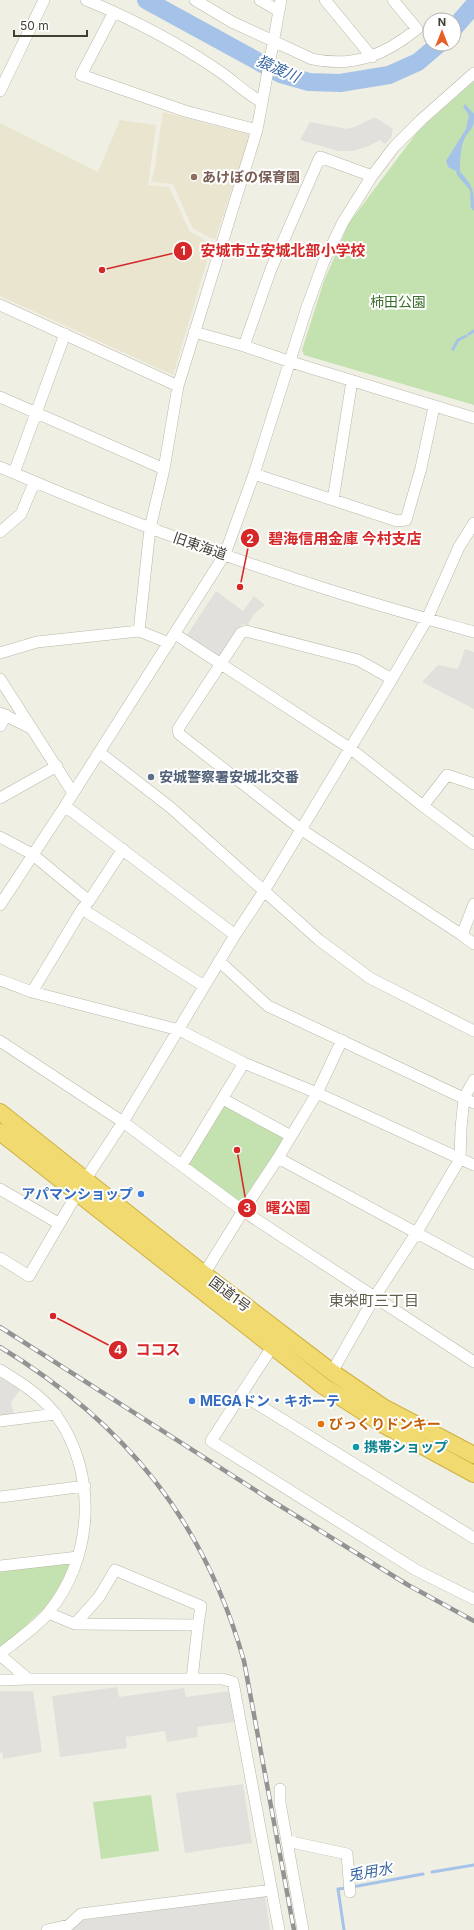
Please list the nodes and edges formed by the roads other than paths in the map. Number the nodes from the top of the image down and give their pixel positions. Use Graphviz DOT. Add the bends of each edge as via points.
graph roads {
  1 [pos="44,0"];
  2 [pos="86,0"];
  3 [pos="194,0"];
  4 [pos="260,0"];
  5 [pos="325,0"];
  6 [pos="393,0"];
  7 [pos="280,5"];
  8 [pos="114,12"];
  9 [pos="273,44"];
  10 [pos="372,57"];
  11 [pos="474,73"];
  12 [pos="0,91"];
  13 [pos="262,98"];
  14 [pos="258,130"];
  15 [pos="372,176"];
  16 [pos="0,305"];
  17 [pos="194,332"];
  18 [pos="65,334"];
  19 [pos="244,346"];
  20 [pos="290,362"];
  21 [pos="352,381"];
  22 [pos="178,386"];
  23 [pos="0,397"];
  24 [pos="434,407"];
  25 [pos="37,413"];
  26 [pos="474,418"];
  27 [pos="0,467"];
  28 [pos="164,469"];
  29 [pos="14,473"];
  30 [pos="254,474"];
  31 [pos="34,483"];
  32 [pos="333,500"];
  33 [pos="474,523"];
  34 [pos="150,528"];
  35 [pos="0,532"];
  36 [pos="225,554"];
  37 [pos="427,619"];
  38 [pos="139,631"];
  39 [pos="474,632"];
  40 [pos="172,638"];
  41 [pos="0,653"];
  42 [pos="221,664"];
  43 [pos="0,679"];
  44 [pos="392,679"];
  45 [pos="3,714"];
  46 [pos="0,726"];
  47 [pos="30,727"];
  48 [pos="350,749"];
  49 [pos="99,752"];
  50 [pos="57,766"];
  51 [pos="474,784"];
  52 [pos="73,793"];
  53 [pos="0,798"];
  54 [pos="65,806"];
  55 [pos="423,806"];
  56 [pos="302,830"];
  57 [pos="0,837"];
  58 [pos="474,844"];
  59 [pos="123,849"];
  60 [pos="32,854"];
  61 [pos="264,891"];
  62 [pos="0,904"];
  63 [pos="474,904"];
  64 [pos="85,905"];
  65 [pos="235,935"];
  66 [pos="462,935"];
  67 [pos="474,944"];
  68 [pos="219,961"];
  69 [pos="0,980"];
  70 [pos="204,986"];
  71 [pos="32,992"];
  72 [pos="179,1030"];
  73 [pos="474,1031"];
  74 [pos="342,1040"];
  75 [pos="0,1041"];
  76 [pos="244,1063"];
  77 [pos="474,1080"];
  78 [pos="317,1093"];
  79 [pos="223,1099"];
  80 [pos="469,1100"];
  81 [pos="0,1112"];
  82 [pos="123,1122"];
  83 [pos="0,1132"];
  84 [pos="291,1136"];
  85 [pos="278,1158"];
  86 [pos="460,1159"];
  87 [pos="182,1165"];
  88 [pos="474,1165"];
  89 [pos="81,1186"];
  90 [pos="0,1189"];
  91 [pos="243,1211"];
  92 [pos="58,1223"];
  93 [pos="417,1232"];
  94 [pos="0,1258"];
  95 [pos="474,1264"];
  96 [pos="204,1274"];
  97 [pos="374,1298"];
  98 [pos="272,1347"];
  99 [pos="474,1362"];
  100 [pos="0,1370"];
  101 [pos="332,1372"];
  102 [pos="241,1394"];
  103 [pos="56,1414"];
  104 [pos="0,1421"];
  105 [pos="474,1455"];
  106 [pos="474,1474"];
  107 [pos="85,1486"];
  108 [pos="0,1497"];
  109 [pos="474,1538"];
  110 [pos="78,1557"];
  111 [pos="0,1566"];
  112 [pos="474,1599"];
  113 [pos="48,1614"];
  114 [pos="75,1624"];
  115 [pos="198,1625"];
  116 [pos="0,1655"];
  117 [pos="28,1679"];
  118 [pos="192,1679"];
  119 [pos="0,1680"];
  120 [pos="280,1789"];
  121 [pos="287,1841"];
  122 [pos="272,1890"];
  123 [pos="350,1892"];
  124 [pos="62,1929"];
  125 [pos="47,1930"];
  126 [pos="279,1930"];
  127 [pos="303,1930"];
  1 -- 12 [label="street"];
  2 -- 8 [label="street"];
  3 -- 9 [label="street"];
  4 -- 7 [label="street"];
  5 -- 10 [label="street"];
  6 -- 10 [label="street" via="417,29 402,41"];
  7 -- 9 [label="street"];
  8 -- 13 [label="street" via="153,31 220,72 250,96"];
  8 -- 14 [label="street" via="81,75 185,111"];
  9 -- 10 [label="street" via="323,61 351,61"];
  9 -- 13 [label="street"];
  11 -- 15 [label="street" via="394,147"];
  13 -- 14 [label="street"];
  14 -- 17 [label="street"];
  15 -- 19 [label="street" via="320,156 271,269"];
  15 -- 20 [label="street" via="343,222 324,260"];
  16 -- 18 [label="street"];
  17 -- 19 [label="street"];
  17 -- 22 [label="street"];
  18 -- 22 [label="street"];
  18 -- 25 [label="street"];
  19 -- 20 [label="street"];
  20 -- 21 [label="street"];
  20 -- 30 [label="street"];
  21 -- 24 [label="street"];
  21 -- 32 [label="street"];
  22 -- 28 [label="street"];
  23 -- 25 [label="street"];
  24 -- 26 [label="street"];
  24 -- 32 [label="street" via="421,468 406,520 397,521"];
  25 -- 28 [label="street"];
  25 -- 29 [label="street"];
  27 -- 29 [label="street, 旧東海道"];
  28 -- 34 [label="street"];
  29 -- 31 [label="street, 旧東海道"];
  30 -- 32 [label="street"];
  30 -- 36 [label="street"];
  31 -- 34 [label="street, 旧東海道"];
  31 -- 35 [label="street" via="21,514"];
  33 -- 37 [label="street" via="459,547"];
  34 -- 36 [label="street, 旧東海道"];
  34 -- 38 [label="street"];
  36 -- 37 [label="street, 旧東海道" via="323,588"];
  36 -- 40 [label="street"];
  37 -- 39 [label="street, 旧東海道"];
  37 -- 44 [label="street"];
  38 -- 40 [label="street"];
  38 -- 41 [label="street" via="37,642"];
  40 -- 42 [label="street"];
  40 -- 49 [label="street"];
  42 -- 44 [label="street" via="241,633 246,631 358,660"];
  42 -- 48 [label="street"];
  42 -- 56 [label="street" via="178,729 179,734"];
  43 -- 47 [label="street"];
  44 -- 48 [label="street"];
  45 -- 46 [label="street"];
  45 -- 47 [label="street"];
  47 -- 50 [label="street"];
  48 -- 55 [label="street"];
  48 -- 56 [label="street"];
  49 -- 52 [label="street"];
  49 -- 61 [label="street" via="170,807"];
  50 -- 52 [label="street"];
  50 -- 53 [label="street"];
  51 -- 55 [label="street" via="447,774"];
  52 -- 54 [label="street"];
  54 -- 59 [label="street"];
  54 -- 60 [label="street"];
  55 -- 58 [label="street"];
  56 -- 61 [label="street"];
  56 -- 66 [label="street"];
  57 -- 60 [label="street"];
  59 -- 64 [label="street"];
  59 -- 65 [label="street"];
  60 -- 62 [label="street"];
  60 -- 64 [label="street"];
  61 -- 65 [label="street"];
  61 -- 73 [label="street" via="319,940 370,978"];
  63 -- 66 [label="street"];
  64 -- 70 [label="street"];
  64 -- 71 [label="street"];
  65 -- 68 [label="street"];
  66 -- 67 [label="street"];
  68 -- 70 [label="street"];
  68 -- 74 [label="street" via="268,1006"];
  69 -- 71 [label="street"];
  70 -- 72 [label="street"];
  71 -- 72 [label="street"];
  72 -- 76 [label="street"];
  72 -- 82 [label="street"];
  74 -- 78 [label="street"];
  74 -- 80 [label="street"];
  75 -- 82 [label="street"];
  76 -- 78 [label="street"];
  76 -- 79 [label="street"];
  77 -- 80 [label="street"];
  78 -- 84 [label="street"];
  78 -- 86 [label="street"];
  79 -- 84 [label="street"];
  79 -- 87 [label="street"];
  80 -- 86 [label="street" via="461,1128"];
  81 -- 89 [label="highway, 国道1号"];
  82 -- 87 [label="street"];
  82 -- 89 [label="street"];
  83 -- 89 [label="highway, 国道1号"];
  84 -- 85 [label="street"];
  85 -- 91 [label="street"];
  85 -- 93 [label="street"];
  86 -- 88 [label="street"];
  86 -- 93 [label="street"];
  87 -- 91 [label="street"];
  89 -- 92 [label="street"];
  89 -- 96 [label="highway, 国道1号"];
  89 -- 98 [label="highway, 国道1号"];
  90 -- 92 [label="street"];
  91 -- 96 [label="street"];
  91 -- 97 [label="street"];
  92 -- 94 [label="street" via="29,1276"];
  93 -- 95 [label="street"];
  93 -- 97 [label="street"];
  96 -- 101 [label="highway, 国道1号"];
  97 -- 99 [label="street"];
  97 -- 101 [label="street"];
  98 -- 102 [label="street"];
  98 -- 106 [label="highway, 国道1号" via="353,1406 420,1446"];
  100 -- 103 [label="street" via="38,1396"];
  101 -- 105 [label="highway, 国道1号" via="384,1407"];
  102 -- 109 [label="street"];
  102 -- 112 [label="street" via="211,1441 416,1570"];
  103 -- 104 [label="street"];
  103 -- 107 [label="street" via="74,1446"];
  107 -- 108 [label="street"];
  107 -- 110 [label="street" via="86,1523"];
  110 -- 111 [label="street"];
  110 -- 113 [label="street" via="66,1585"];
  113 -- 114 [label="street"];
  113 -- 116 [label="street"];
  114 -- 115 [label="street"];
  114 -- 115 [label="street" via="98,1597 115,1570 201,1606"];
  115 -- 118 [label="street"];
  116 -- 117 [label="street"];
  117 -- 118 [label="street"];
  117 -- 119 [label="street"];
  118 -- 122 [label="street" via="222,1679 233,1682"];
  120 -- 121 [label="street"];
  121 -- 123 [label="street" via="346,1854"];
  121 -- 127 [label="street"];
  122 -- 124 [label="street" via="81,1914"];
  122 -- 126 [label="street"];
  124 -- 125 [label="street"];
}
